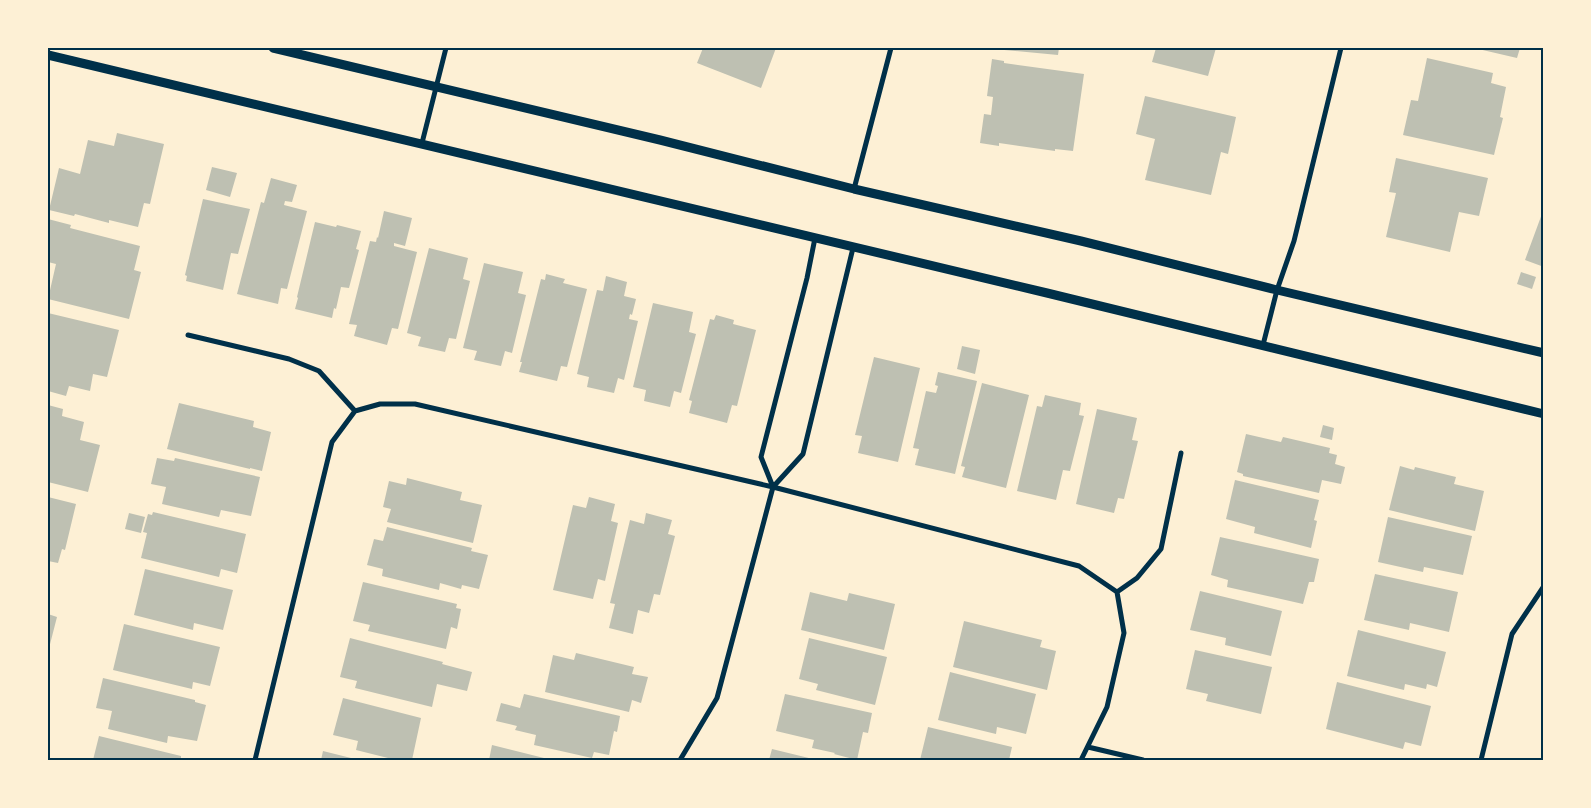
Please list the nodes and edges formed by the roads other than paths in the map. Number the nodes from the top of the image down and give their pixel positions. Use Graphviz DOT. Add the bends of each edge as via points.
graph roads {
  1 [pos="273,48"];
  2 [pos="446,48"];
  3 [pos="891,48"];
  4 [pos="1341,48"];
  5 [pos="48,55"];
  6 [pos="436,88"];
  7 [pos="422,144"];
  8 [pos="854,189"];
  9 [pos="815,238"];
  10 [pos="853,248"];
  11 [pos="1277,290"];
  12 [pos="188,335"];
  13 [pos="1263,345"];
  14 [pos="1544,353"];
  15 [pos="355,412"];
  16 [pos="1544,414"];
  17 [pos="1181,453"];
  18 [pos="773,487"];
  19 [pos="1544,586"];
  20 [pos="1117,592"];
  21 [pos="1088,747"];
  22 [pos="255,760"];
  23 [pos="680,760"];
  24 [pos="1081,760"];
  25 [pos="1143,760"];
  26 [pos="1481,760"];
  1 -- 6 [label="street"];
  2 -- 6 [label="street"];
  3 -- 8 [label="street"];
  4 -- 11 [label="street" via="1294,241"];
  5 -- 7 [label="street"];
  6 -- 7 [label="street"];
  6 -- 8 [label="street"];
  7 -- 9 [label="street"];
  8 -- 11 [label="street"];
  9 -- 10 [label="street"];
  9 -- 18 [label="street" via="761,457"];
  10 -- 13 [label="street"];
  10 -- 18 [label="street" via="803,454"];
  11 -- 13 [label="street"];
  11 -- 14 [label="street"];
  12 -- 15 [label="street" via="289,360 319,371"];
  13 -- 16 [label="street"];
  15 -- 18 [label="street" via="380,404 414,404"];
  15 -- 22 [label="street" via="332,442"];
  17 -- 20 [label="street" via="1161,549 1137,578"];
  18 -- 20 [label="street" via="1079,566"];
  18 -- 23 [label="street" via="717,698"];
  19 -- 26 [label="street" via="1512,634"];
  20 -- 21 [label="street" via="1124,633 1107,707"];
  21 -- 24 [label="street"];
  21 -- 25 [label="street"];
}
